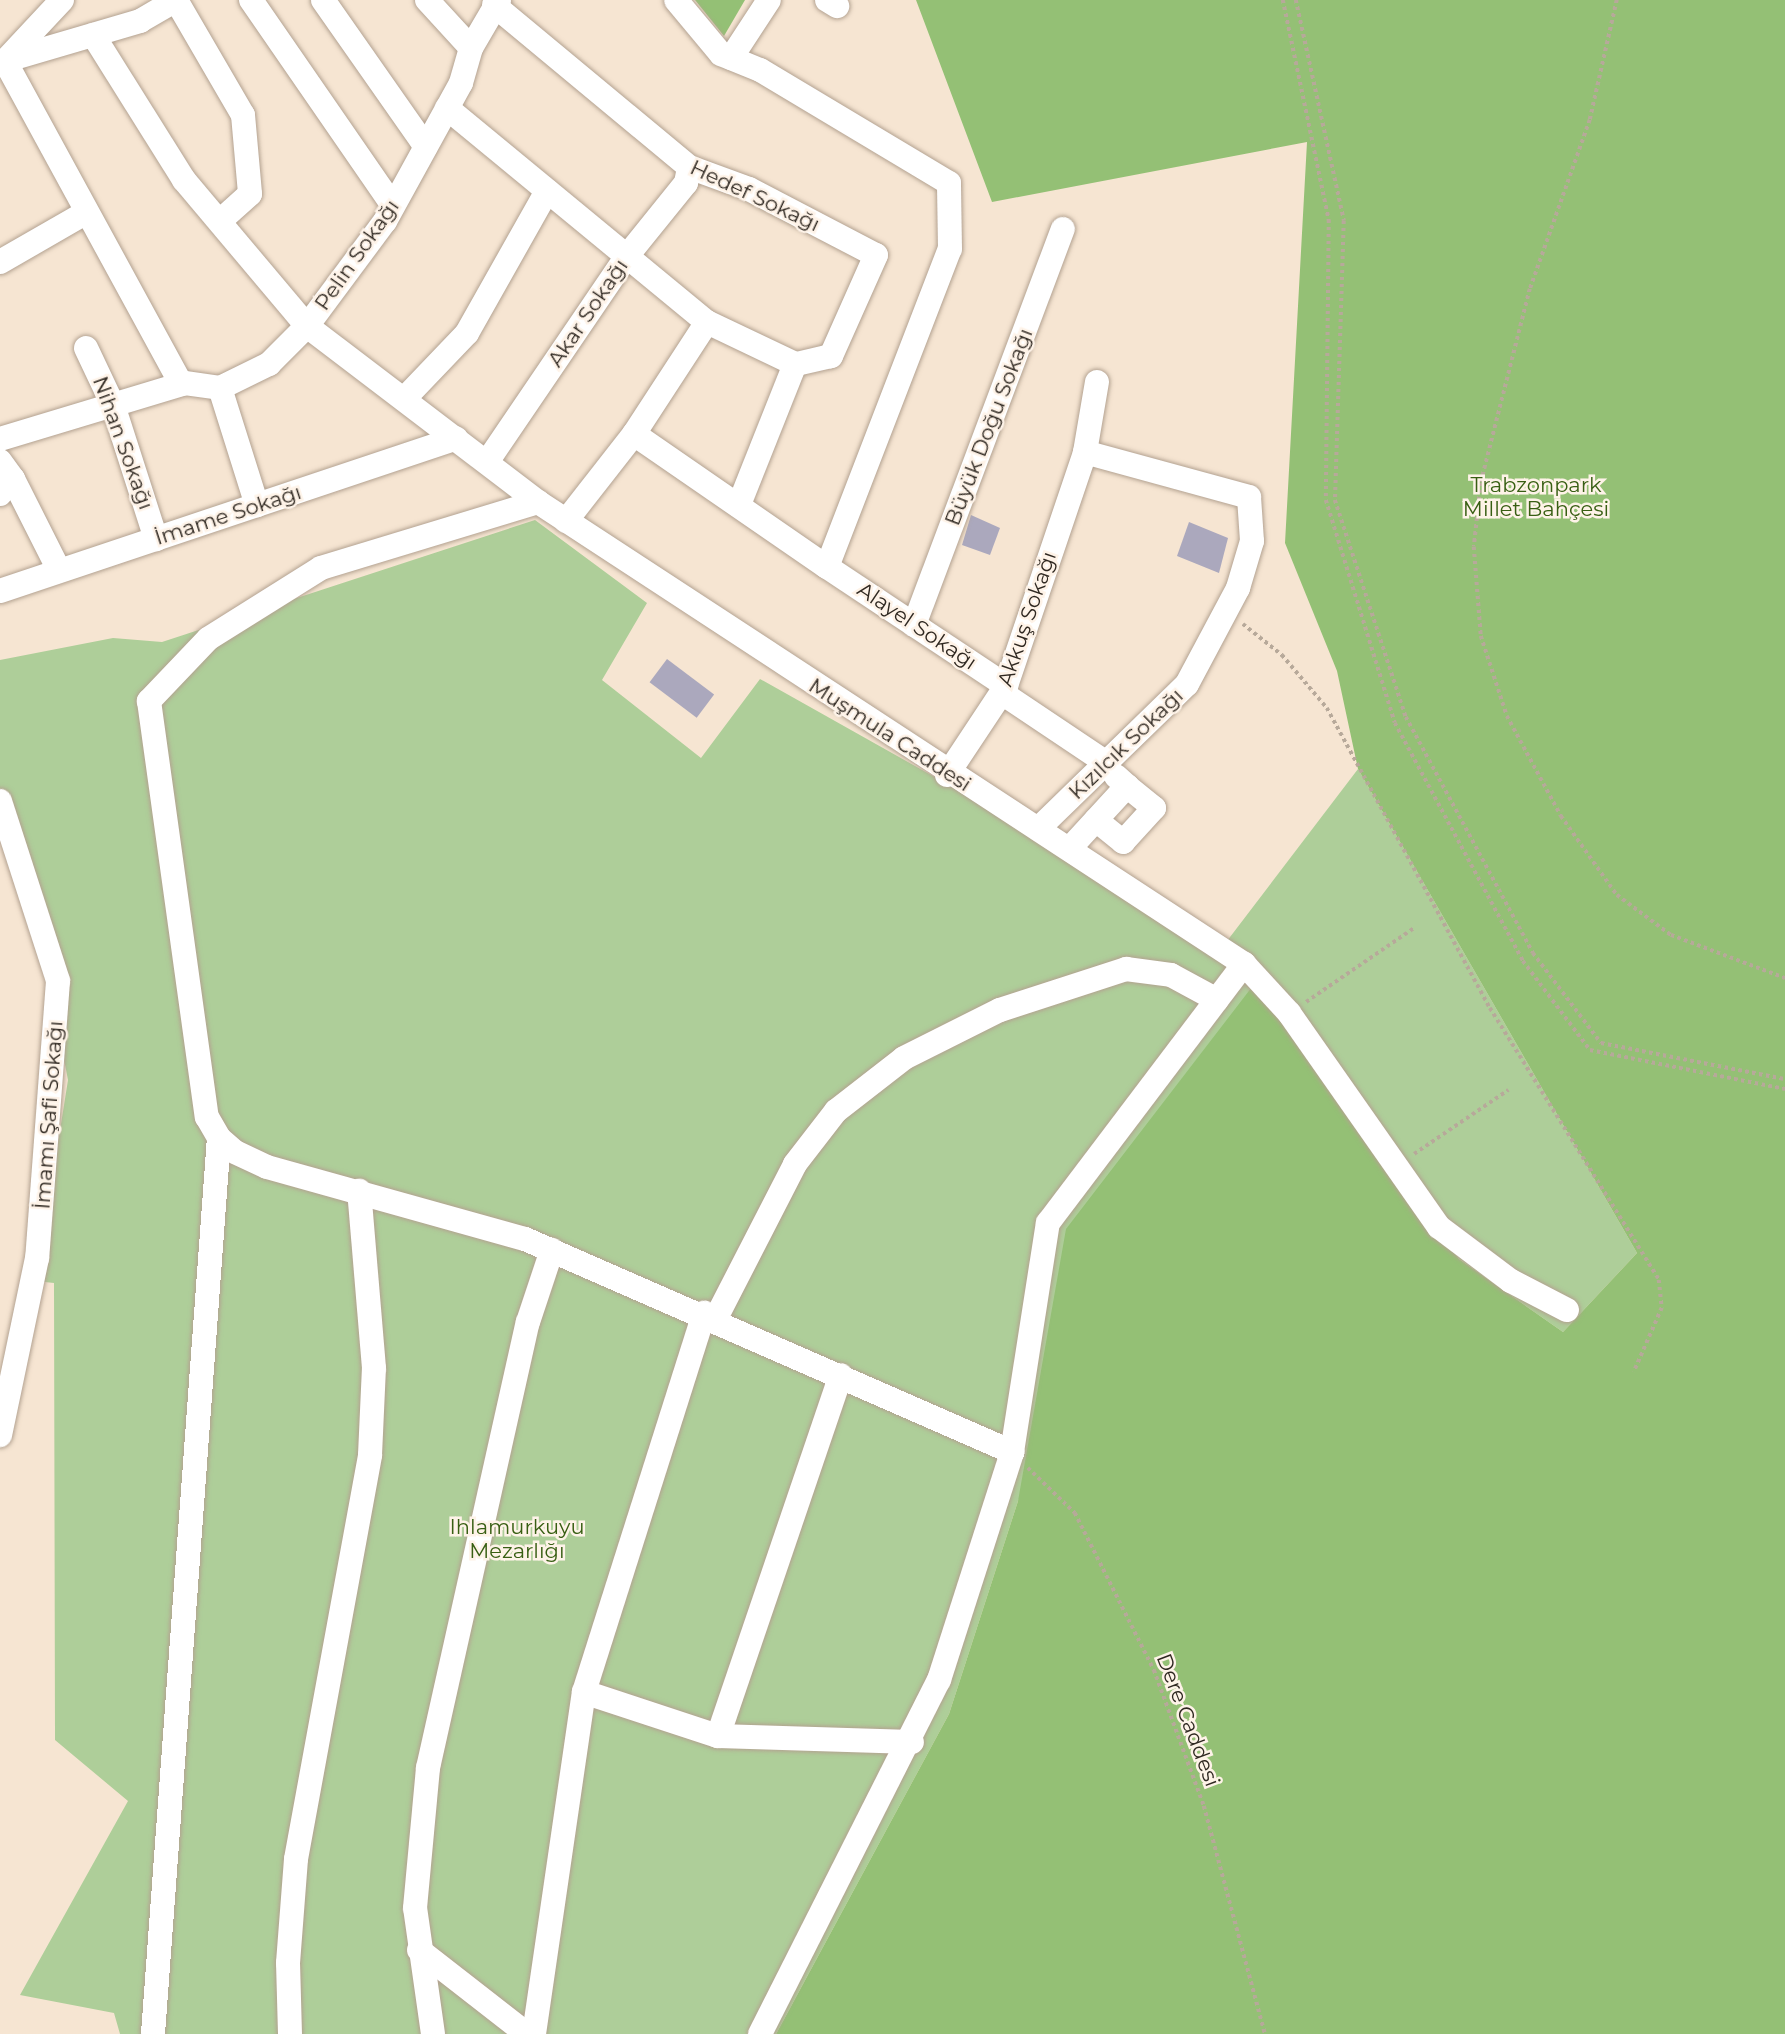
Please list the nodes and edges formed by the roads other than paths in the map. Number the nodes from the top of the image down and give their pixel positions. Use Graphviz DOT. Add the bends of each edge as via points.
graph roads {
  1 [pos="62,0"];
  2 [pos="176,0"];
  3 [pos="251,0"];
  4 [pos="323,0"];
  5 [pos="427,0"];
  6 [pos="676,0"];
  7 [pos="769,0"];
  8 [pos="496,3"];
  9 [pos="93,35"];
  10 [pos="471,48"];
  11 [pos="731,58"];
  12 [pos="2,61"];
  13 [pos="447,108"];
  14 [pos="426,147"];
  15 [pos="690,167"];
  16 [pos="547,191"];
  17 [pos="394,206"];
  18 [pos="87,212"];
  19 [pos="222,219"];
  20 [pos="1063,229"];
  21 [pos="626,256"];
  22 [pos="0,262"];
  23 [pos="707,322"];
  24 [pos="307,327"];
  25 [pos="86,348"];
  26 [pos="795,364"];
  27 [pos="1097,382"];
  28 [pos="181,384"];
  29 [pos="220,388"];
  30 [pos="404,399"];
  31 [pos="113,405"];
  32 [pos="634,434"];
  33 [pos="456,438"];
  34 [pos="0,439"];
  35 [pos="1085,452"];
  36 [pos="487,462"];
  37 [pos="4,478"];
  38 [pos="538,502"];
  39 [pos="257,505"];
  40 [pos="739,505"];
  41 [pos="566,521"];
  42 [pos="156,539"];
  43 [pos="827,567"];
  44 [pos="59,570"];
  45 [pos="0,592"];
  46 [pos="914,625"];
  47 [pos="1004,689"];
  48 [pos="1107,765"];
  49 [pos="947,775"];
  50 [pos="1127,786"];
  51 [pos="0,801"];
  52 [pos="1096,820"];
  53 [pos="1039,828"];
  54 [pos="1071,847"];
  55 [pos="1244,964"];
  56 [pos="1217,1000"];
  57 [pos="219,1138"];
  58 [pos="359,1191"];
  59 [pos="552,1250"];
  60 [pos="1567,1310"];
  61 [pos="710,1315"];
  62 [pos="841,1375"];
  63 [pos="0,1435"];
  64 [pos="1012,1452"];
  65 [pos="584,1692"];
  66 [pos="718,1736"];
  67 [pos="912,1742"];
  68 [pos="419,1951"];
  69 [pos="153,2034"];
  70 [pos="290,2034"];
  71 [pos="433,2034"];
  72 [pos="527,2034"];
  73 [pos="534,2034"];
  74 [pos="760,2034"];
  1 -- 12 [label="street"];
  2 -- 9 [label="street" via="141,21"];
  2 -- 19 [label="street" via="243,115 250,194"];
  3 -- 17 [label="street"];
  4 -- 14 [label="street"];
  5 -- 10 [label="street"];
  6 -- 11 [label="street" via="721,54"];
  7 -- 11 [label="street"];
  8 -- 10 [label="street, Pelin Sokağı"];
  8 -- 15 [label="street, Hedef Sokağı"];
  9 -- 12 [label="street"];
  9 -- 19 [label="street" via="184,180"];
  10 -- 13 [label="street, Pelin Sokağı"];
  11 -- 43 [label="street" via="760,70 949,183 950,249"];
  12 -- 18 [label="street"];
  13 -- 14 [label="street, Pelin Sokağı"];
  13 -- 16 [label="street"];
  14 -- 17 [label="street, Pelin Sokağı"];
  15 -- 21 [label="street, Akar Sokağı" via="685,183"];
  15 -- 26 [label="street, Hedef Sokağı" via="748,189 876,256 831,356"];
  16 -- 21 [label="street"];
  16 -- 30 [label="street" via="467,332"];
  17 -- 24 [label="street, Pelin Sokağı"];
  18 -- 22 [label="street"];
  18 -- 28 [label="street"];
  19 -- 24 [label="street"];
  20 -- 46 [label="street, Büyük Doğu Sokağı"];
  21 -- 23 [label="street"];
  21 -- 36 [label="street, Akar Sokağı"];
  23 -- 26 [label="street"];
  23 -- 32 [label="street"];
  24 -- 29 [label="street" via="270,364"];
  24 -- 30 [label="street, Pelin Sokağı"];
  25 -- 31 [label="street, Nihan Sokağı"];
  26 -- 40 [label="street"];
  27 -- 35 [label="street, Akkuş Sokağı"];
  28 -- 29 [label="street"];
  28 -- 31 [label="street"];
  29 -- 39 [label="street"];
  30 -- 33 [label="street, Pelin Sokağı"];
  31 -- 34 [label="street"];
  31 -- 42 [label="street, Nihan Sokağı"];
  32 -- 40 [label="street, Alayel Sokağı"];
  32 -- 41 [label="street"];
  33 -- 36 [label="street, Pelin Sokağı"];
  33 -- 39 [label="street, İmame Sokağı"];
  35 -- 47 [label="street, Akkuş Sokağı"];
  35 -- 48 [label="street, Kızılcık Sokağı" via="1249,497 1252,541 1226,610 1187,684"];
  36 -- 38 [label="street, Pelin Sokağı"];
  37 -- 44 [label="street"];
  38 -- 41 [label="street, Muşmula Caddesi"];
  38 -- 57 [label="street" via="321,568 208,639 149,701 208,1117"];
  39 -- 42 [label="street, İmame Sokağı"];
  40 -- 43 [label="street, Alayel Sokağı"];
  41 -- 49 [label="street, Muşmula Caddesi"];
  42 -- 44 [label="street, İmame Sokağı"];
  43 -- 46 [label="street, Alayel Sokağı"];
  44 -- 45 [label="street, İmame Sokağı"];
  46 -- 47 [label="street, Alayel Sokağı"];
  47 -- 48 [label="street, Alayel Sokağı"];
  47 -- 49 [label="street, Akkuş Sokağı"];
  48 -- 50 [label="street, Alayel Sokağı"];
  48 -- 53 [label="street, Kızılcık Sokağı"];
  49 -- 53 [label="street, Muşmula Caddesi"];
  50 -- 52 [label="street"];
  50 -- 52 [label="street, Kızılcık Sokağı" via="1154,808 1123,842"];
  51 -- 63 [label="street, İmamı Şafi Sokağı" via="58,981 37,1258"];
  52 -- 54 [label="street"];
  53 -- 54 [label="street, Muşmula Caddesi"];
  54 -- 55 [label="street, Muşmula Caddesi"];
  55 -- 56 [label="street"];
  55 -- 60 [label="street, Muşmula Caddesi" via="1289,1013 1439,1227 1511,1281"];
  56 -- 61 [label="street" via="1171,975 1126,969 1000,1010 904,1058 836,1111 795,1164"];
  56 -- 64 [label="street" via="1048,1223"];
  57 -- 58 [label="street" via="267,1167"];
  57 -- 69 [label="street"];
  58 -- 59 [label="street"];
  58 -- 70 [label="street" via="374,1368 370,1455 296,1858 288,1963"];
  59 -- 61 [label="street"];
  59 -- 68 [label="street" via="528,1322 428,1768 415,1908"];
  61 -- 62 [label="street"];
  61 -- 65 [label="street"];
  62 -- 64 [label="street"];
  62 -- 66 [label="street"];
  64 -- 67 [label="street" via="939,1680"];
  65 -- 66 [label="street"];
  65 -- 73 [label="street"];
  66 -- 67 [label="street"];
  67 -- 74 [label="street"];
  68 -- 71 [label="street"];
  68 -- 72 [label="street"];
}
